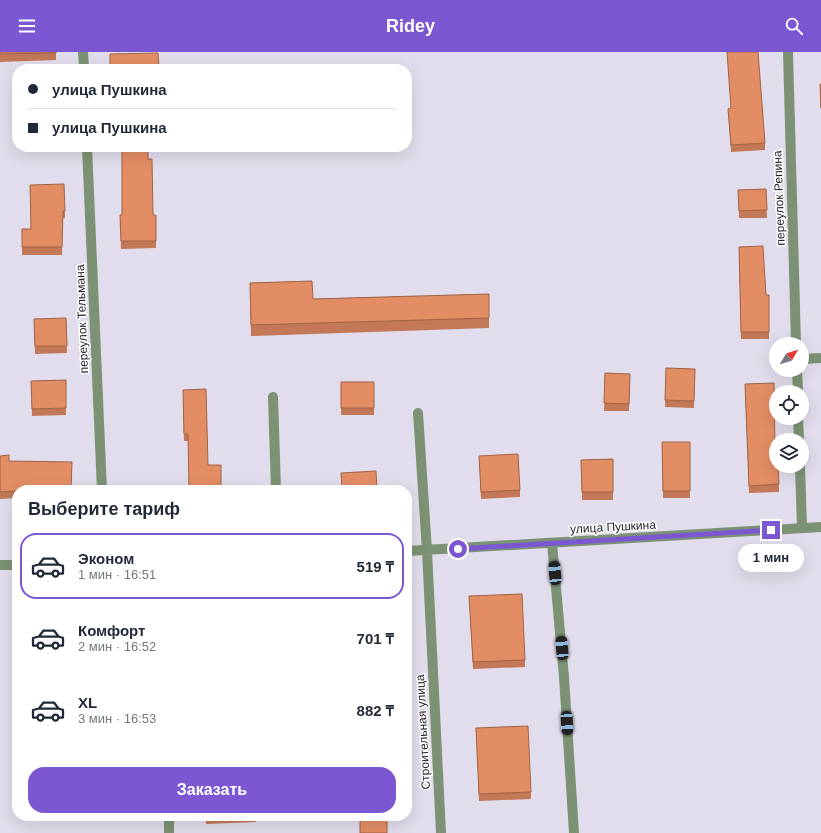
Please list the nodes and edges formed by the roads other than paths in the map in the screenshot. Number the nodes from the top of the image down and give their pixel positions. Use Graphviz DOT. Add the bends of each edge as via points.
graph roads {
  1 [pos="83,52"];
  2 [pos="788,52"];
  3 [pos="84,64"];
  4 [pos="87,152"];
  5 [pos="796,337"];
  6 [pos="809,358"];
  7 [pos="821,358"];
  8 [pos="273,397"];
  9 [pos="418,413"];
  10 [pos="800,473"];
  11 [pos="102,485"];
  12 [pos="276,485"];
  13 [pos="821,527"];
  14 [pos="802,528"];
  15 [pos="552,543"];
  16 [pos="412,551"];
  17 [pos="427,551"];
  18 [pos="0,565"];
  19 [pos="12,565"];
  20 [pos="169,821"];
  21 [pos="169,833"];
  22 [pos="441,833"];
  23 [pos="574,833"];
  1 -- 3 [label="lane"];
  2 -- 5 [label="lane, переулок Репина"];
  4 -- 11 [label="lane, переулок Тельмана"];
  6 -- 7 [label="lane"];
  8 -- 12 [label="lane"];
  9 -- 17 [label="lane, Строительная улица"];
  10 -- 14 [label="lane"];
  13 -- 14 [label="lane, улица Пушкина"];
  14 -- 15 [label="lane, улица Пушкина"];
  15 -- 17 [label="lane, улица Пушкина"];
  15 -- 23 [label="lane"];
  16 -- 17 [label="lane, улица Пушкина"];
  17 -- 22 [label="lane, Строительная улица"];
  18 -- 19 [label="lane"];
  20 -- 21 [label="lane"];
}
